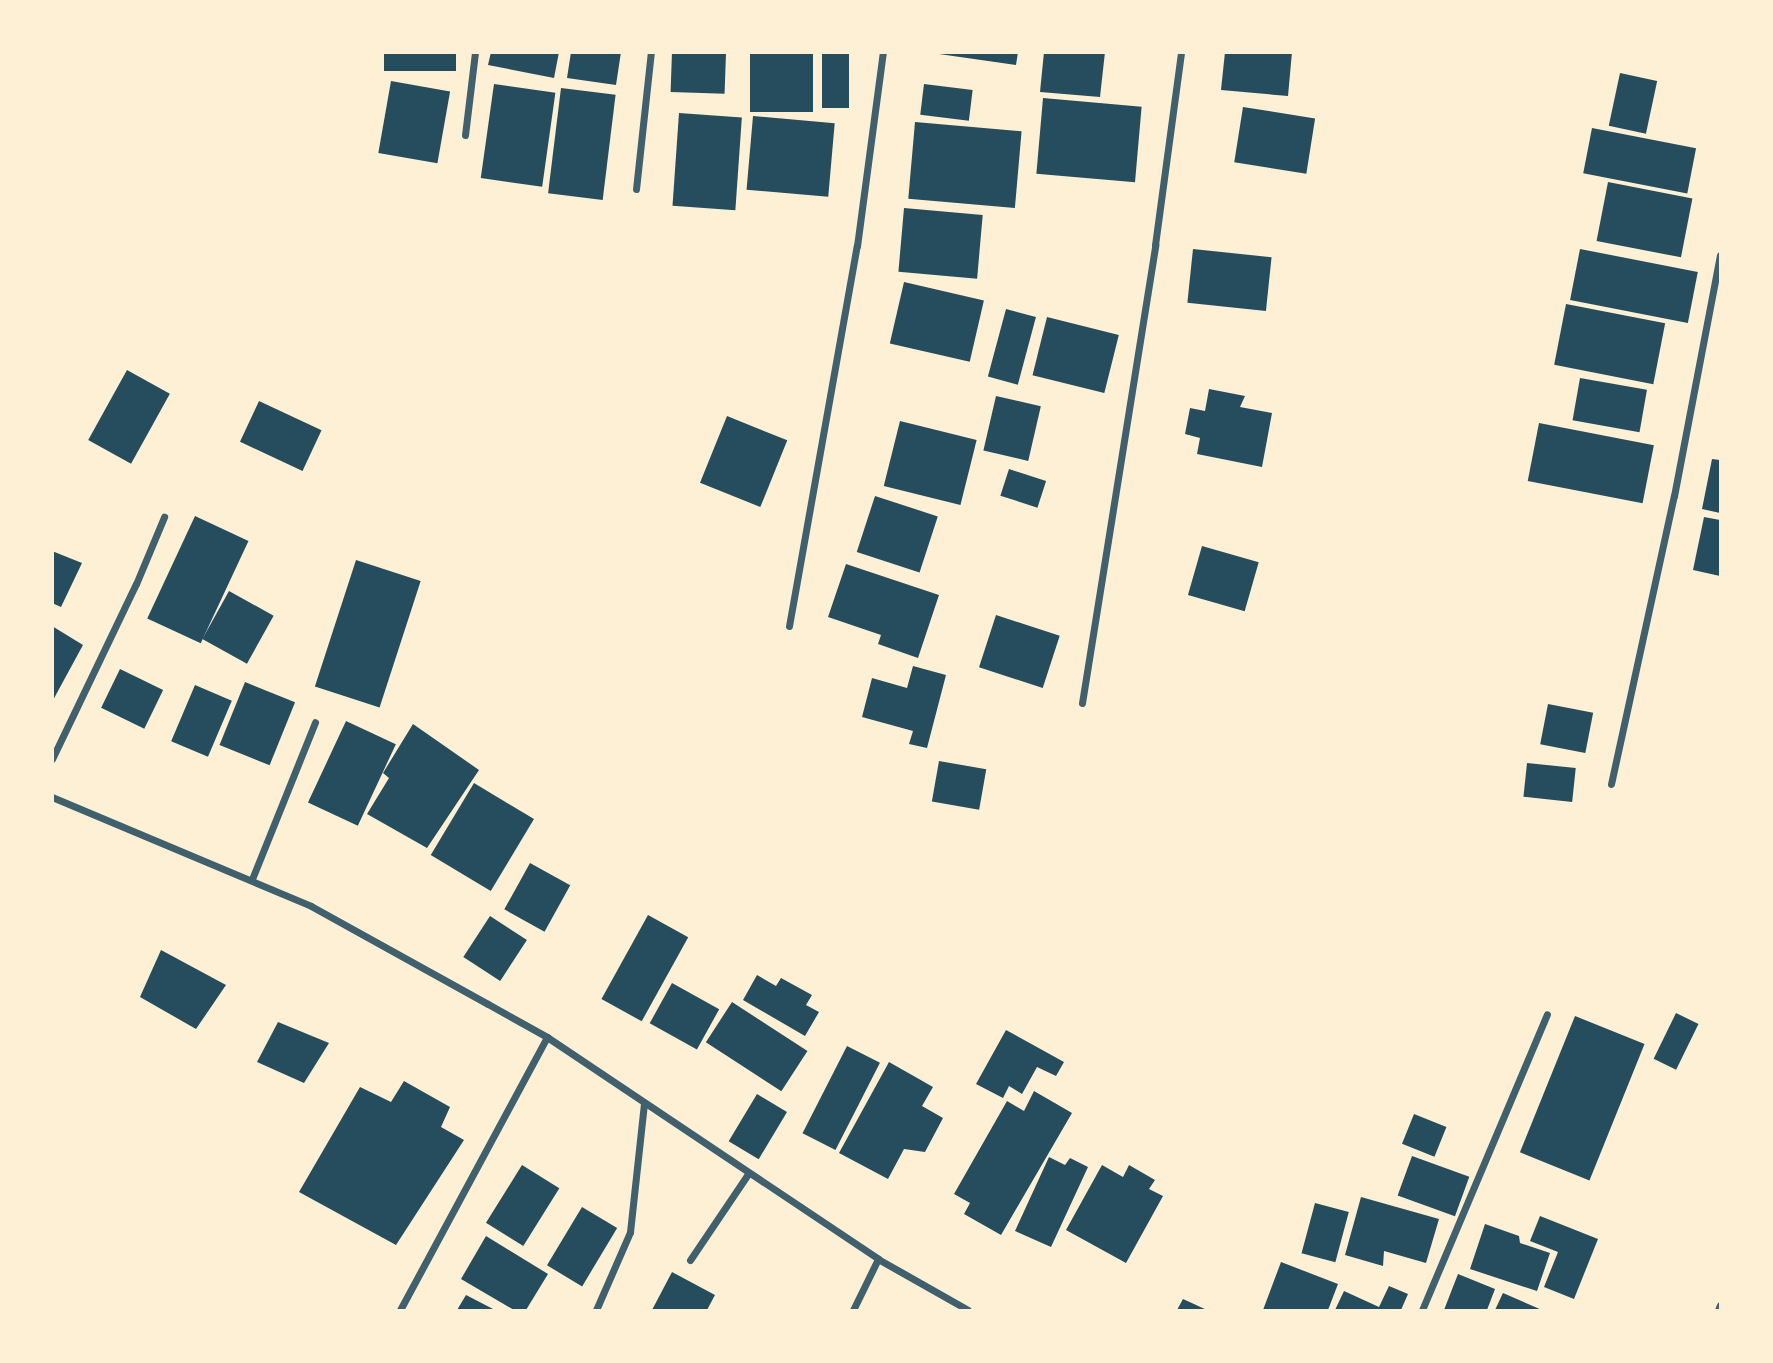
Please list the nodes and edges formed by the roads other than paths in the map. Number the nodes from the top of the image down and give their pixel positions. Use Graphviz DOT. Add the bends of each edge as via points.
graph roads {
  1 [pos="475,52"];
  2 [pos="651,52"];
  3 [pos="883,52"];
  4 [pos="1181,52"];
  5 [pos="465,135"];
  6 [pos="636,189"];
  7 [pos="1720,255"];
  8 [pos="164,517"];
  9 [pos="789,626"];
  10 [pos="1082,703"];
  11 [pos="315,722"];
  12 [pos="52,759"];
  13 [pos="1611,784"];
  14 [pos="52,797"];
  15 [pos="252,879"];
  16 [pos="1547,1014"];
  17 [pos="547,1037"];
  18 [pos="644,1104"];
  19 [pos="748,1174"];
  20 [pos="878,1259"];
  21 [pos="691,1260"];
  22 [pos="1720,1304"];
  23 [pos="400,1311"];
  24 [pos="596,1311"];
  25 [pos="853,1311"];
  26 [pos="968,1311"];
  27 [pos="1422,1311"];
  28 [pos="1718,1311"];
  1 -- 5 [label="street"];
  2 -- 6 [label="street"];
  3 -- 9 [label="street" via="857,246"];
  4 -- 10 [label="street"];
  7 -- 13 [label="street" via="1674,496"];
  8 -- 12 [label="street"];
  11 -- 15 [label="street"];
  14 -- 15 [label="street"];
  15 -- 17 [label="street" via="311,905"];
  16 -- 27 [label="street"];
  17 -- 18 [label="street"];
  17 -- 23 [label="street"];
  18 -- 19 [label="street"];
  18 -- 24 [label="street" via="630,1232"];
  19 -- 20 [label="street"];
  19 -- 21 [label="street"];
  20 -- 25 [label="street"];
  20 -- 26 [label="street"];
  22 -- 28 [label="street"];
}
